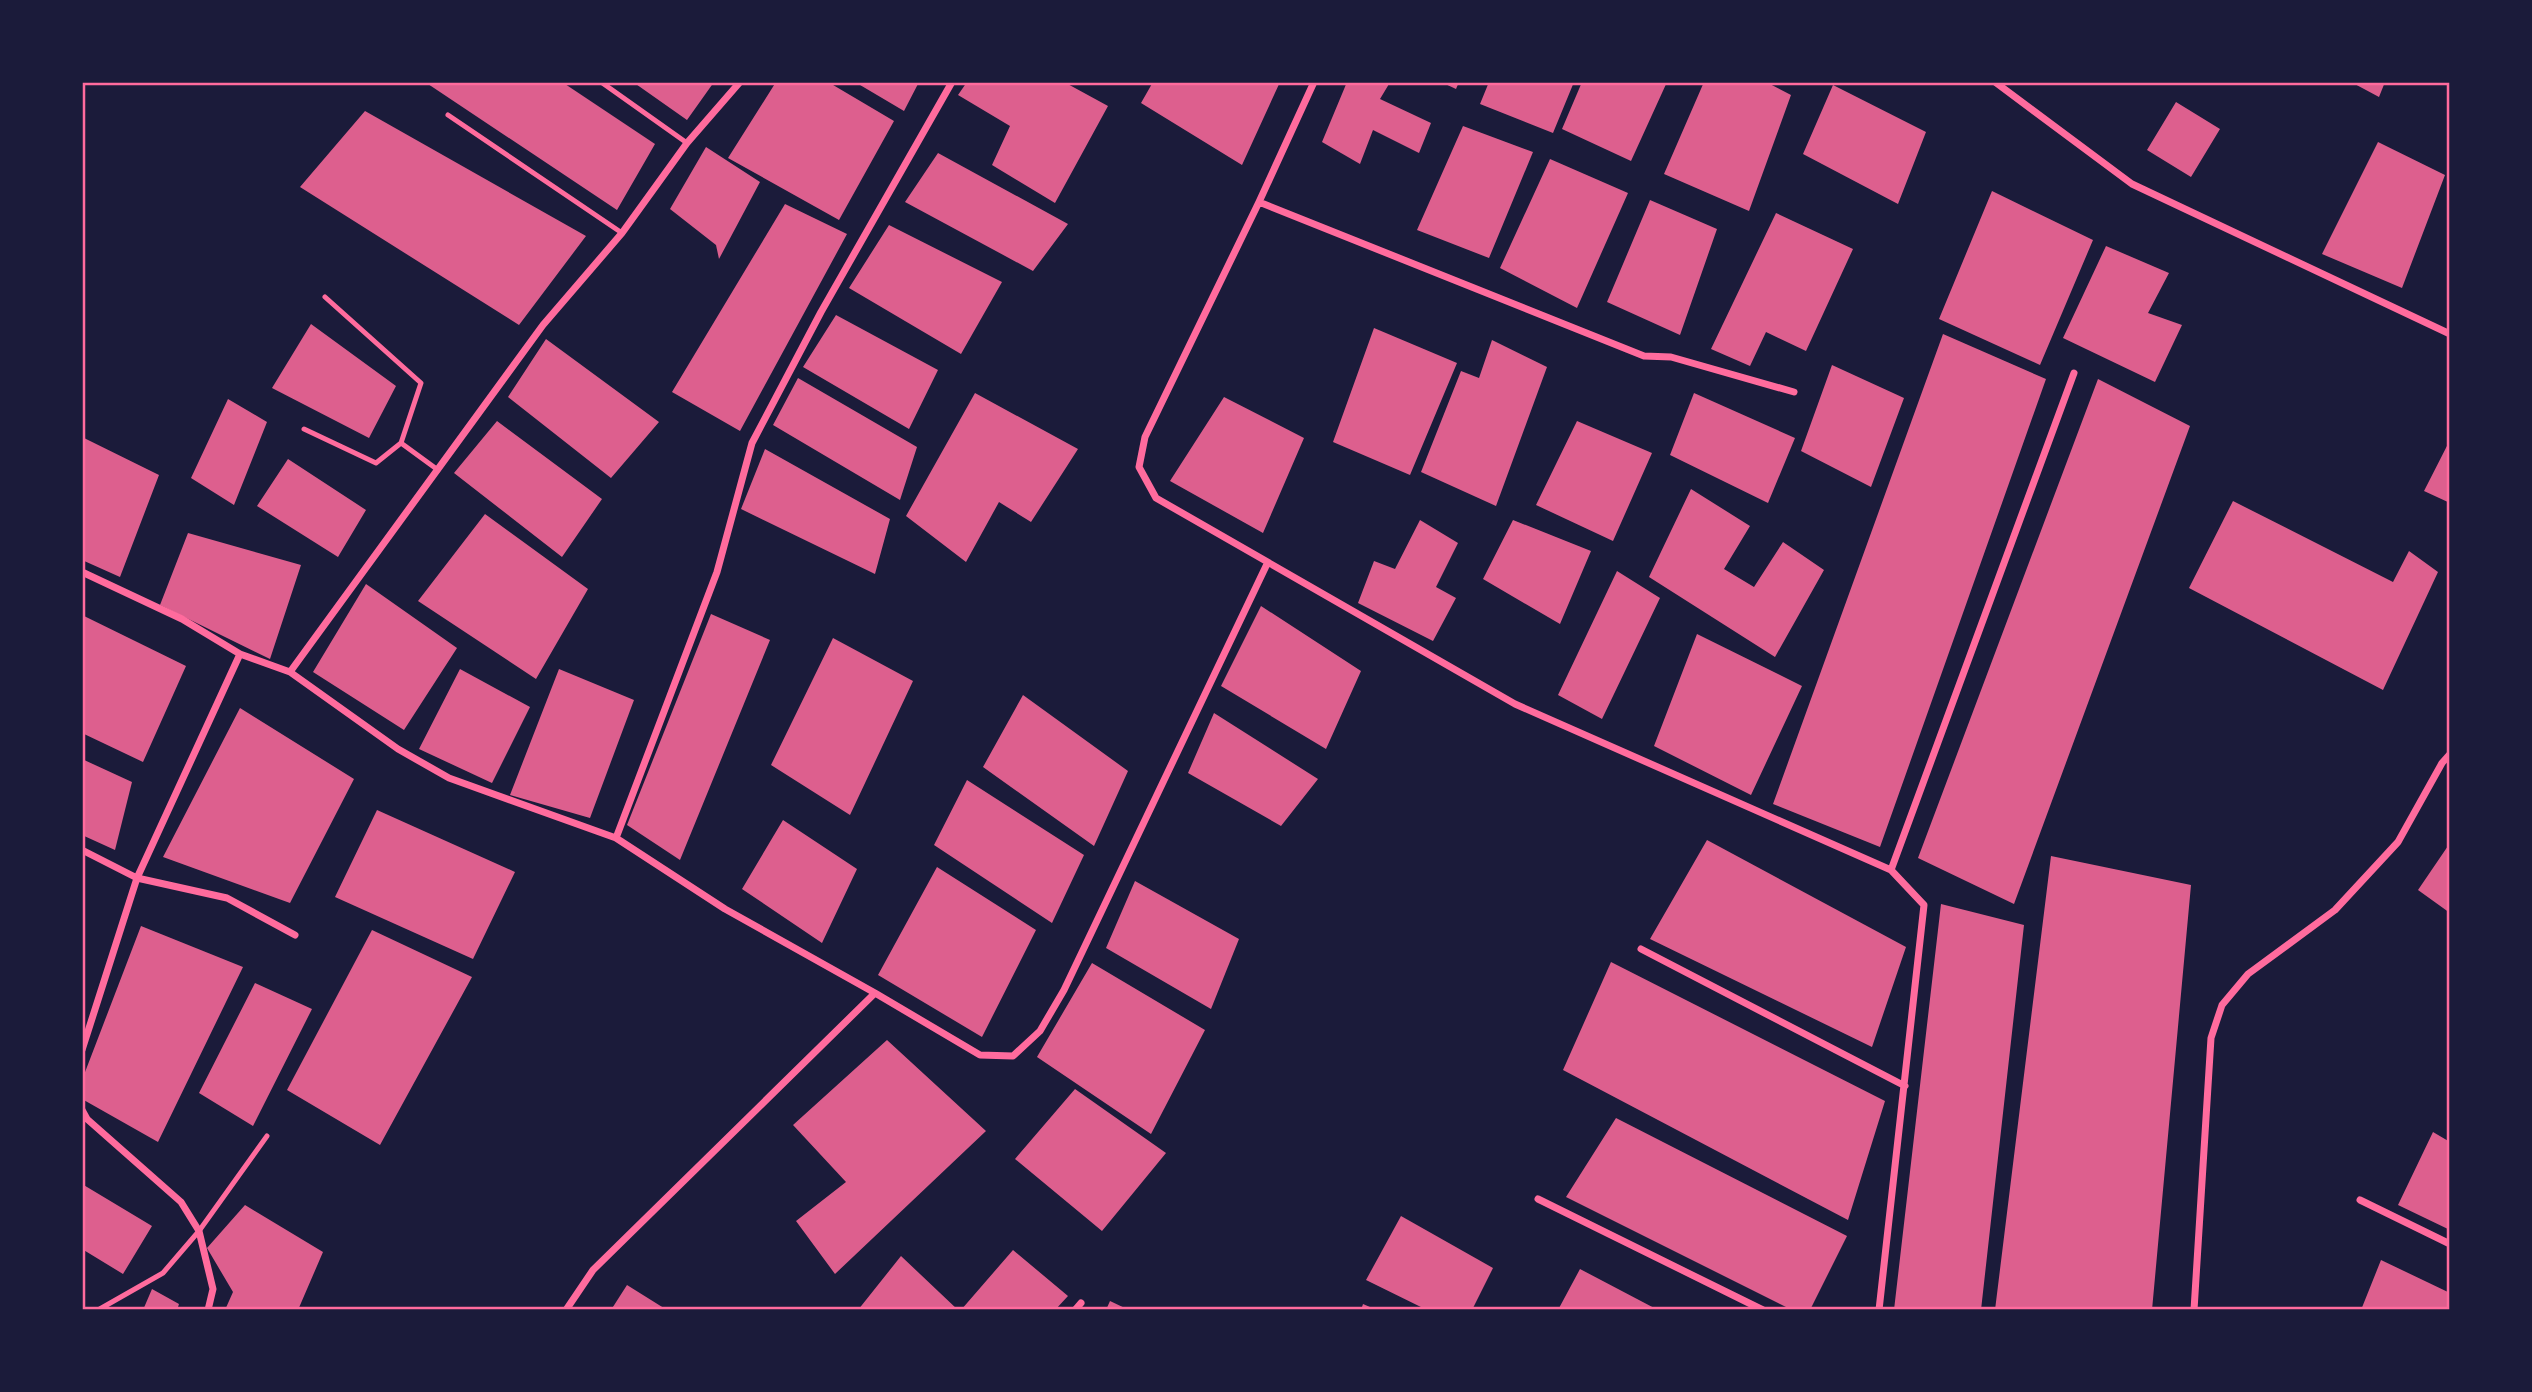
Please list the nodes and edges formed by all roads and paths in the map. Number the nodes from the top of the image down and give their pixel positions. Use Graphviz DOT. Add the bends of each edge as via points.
graph roads {
  1 [pos="601,82"];
  2 [pos="740,82"];
  3 [pos="952,82"];
  4 [pos="1314,82"];
  5 [pos="1995,82"];
  6 [pos="447,115"];
  7 [pos="687,143"];
  8 [pos="1259,202"];
  9 [pos="622,233"];
  10 [pos="325,297"];
  11 [pos="2450,334"];
  12 [pos="2074,373"];
  13 [pos="1794,393"];
  14 [pos="304,429"];
  15 [pos="401,443"];
  16 [pos="438,470"];
  17 [pos="1268,564"];
  18 [pos="82,572"];
  19 [pos="240,654"];
  20 [pos="289,672"];
  21 [pos="2450,754"];
  22 [pos="616,838"];
  23 [pos="82,850"];
  24 [pos="1891,870"];
  25 [pos="137,878"];
  26 [pos="295,934"];
  27 [pos="1641,949"];
  28 [pos="875,993"];
  29 [pos="82,1050"];
  30 [pos="1905,1086"];
  31 [pos="82,1110"];
  32 [pos="267,1136"];
  33 [pos="1538,1199"];
  34 [pos="2360,1200"];
  35 [pos="199,1231"];
  36 [pos="2450,1244"];
  37 [pos="98,1310"];
  38 [pos="208,1310"];
  39 [pos="566,1310"];
  40 [pos="1763,1310"];
  41 [pos="1879,1310"];
  42 [pos="2194,1310"];
  1 -- 7 [label="lane"];
  2 -- 7 [label="street"];
  3 -- 22 [label="street" via="751,443 716,572"];
  4 -- 8 [label="street"];
  5 -- 11 [label="street" via="2132,184"];
  6 -- 9 [label="lane"];
  7 -- 9 [label="street"];
  8 -- 13 [label="street" via="1644,356 1671,357"];
  8 -- 17 [label="street" via="1145,437 1139,467 1156,498"];
  9 -- 16 [label="street" via="543,325"];
  10 -- 15 [label="lane" via="421,383"];
  12 -- 24 [label="street"];
  14 -- 15 [label="lane" via="376,463"];
  15 -- 16 [label="lane"];
  16 -- 20 [label="street"];
  17 -- 24 [label="street" via="1514,704"];
  17 -- 28 [label="street" via="1064,990 1040,1031 1013,1056 980,1055"];
  18 -- 19 [label="street" via="182,619"];
  19 -- 20 [label="street"];
  19 -- 25 [label="street"];
  20 -- 22 [label="street" via="398,749 449,778"];
  21 -- 42 [label="street" via="2398,842 2335,909 2248,974 2222,1005 2211,1038"];
  22 -- 28 [label="street" via="725,909"];
  23 -- 25 [label="street"];
  24 -- 30 [label="street" via="1924,905"];
  25 -- 26 [label="street" via="227,898"];
  25 -- 29 [label="street"];
  27 -- 30 [label="street"];
  28 -- 39 [label="street" via="593,1270"];
  30 -- 41 [label="street"];
  31 -- 35 [label="street" via="181,1202"];
  32 -- 35 [label="lane"];
  33 -- 40 [label="street"];
  34 -- 36 [label="street"];
  35 -- 37 [label="lane" via="163,1273"];
  35 -- 38 [label="street" via="213,1289"];
}
